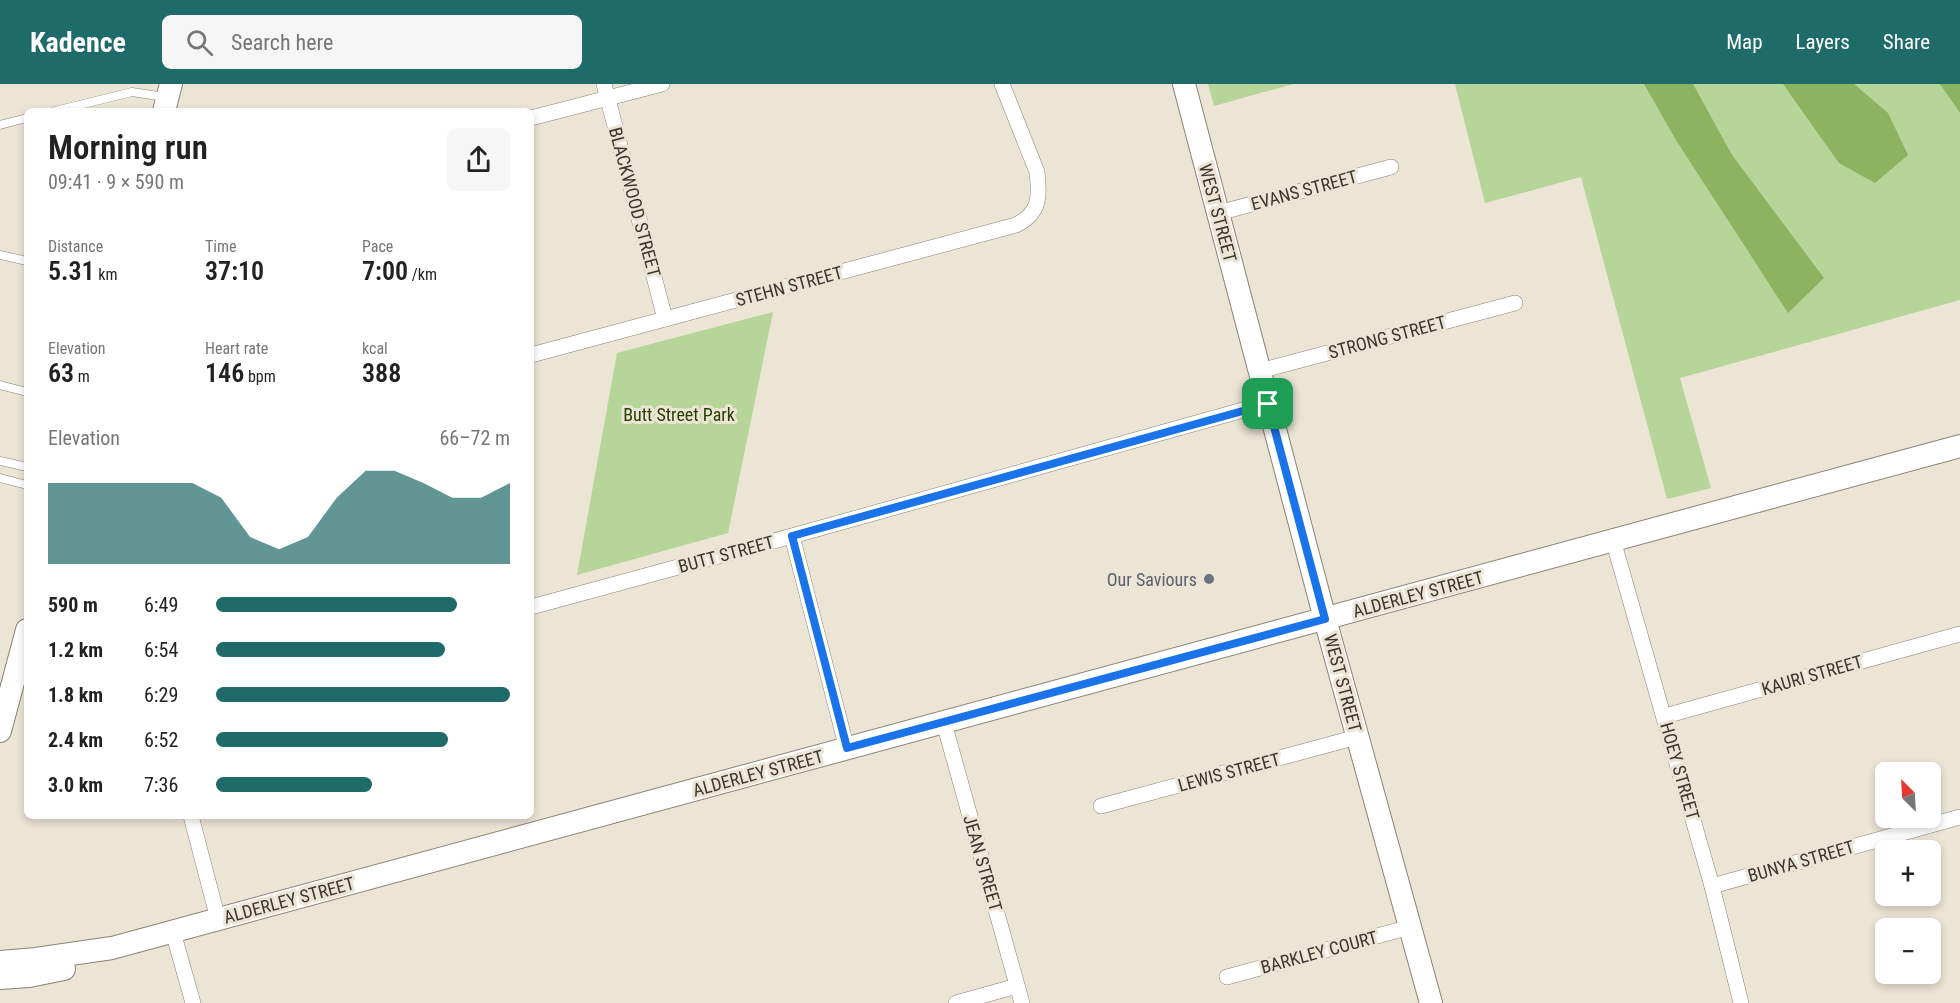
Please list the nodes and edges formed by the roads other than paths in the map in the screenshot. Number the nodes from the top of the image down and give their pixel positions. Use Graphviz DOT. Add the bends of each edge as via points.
graph roads {
  1 [pos="662,84"];
  2 [pos="1002,84"];
  3 [pos="1184,84"];
  4 [pos="606,91"];
  5 [pos="168,97"];
  6 [pos="67,108"];
  7 [pos="534,117"];
  8 [pos="24,119"];
  9 [pos="0,125"];
  10 [pos="1391,167"];
  11 [pos="1218,213"];
  12 [pos="0,255"];
  13 [pos="24,260"];
  14 [pos="1515,303"];
  15 [pos="665,319"];
  16 [pos="534,354"];
  17 [pos="1260,371"];
  18 [pos="0,385"];
  19 [pos="24,391"];
  20 [pos="1268,404"];
  21 [pos="1960,446"];
  22 [pos="0,461"];
  23 [pos="24,466"];
  24 [pos="0,478"];
  25 [pos="24,484"];
  26 [pos="792,536"];
  27 [pos="1613,540"];
  28 [pos="534,606"];
  29 [pos="1325,619"];
  30 [pos="1960,634"];
  31 [pos="24,641"];
  32 [pos="1665,716"];
  33 [pos="944,723"];
  34 [pos="0,731"];
  35 [pos="1358,737"];
  36 [pos="847,748"];
  37 [pos="1101,806"];
  38 [pos="1960,817"];
  39 [pos="192,819"];
  40 [pos="1712,886"];
  41 [pos="218,920"];
  42 [pos="1410,927"];
  43 [pos="173,932"];
  44 [pos="112,948"];
  45 [pos="0,962"];
  46 [pos="1227,977"];
  47 [pos="0,978"];
  48 [pos="1017,986"];
  49 [pos="193,1003"];
  50 [pos="956,1003"];
  51 [pos="1022,1003"];
  52 [pos="1431,1003"];
  53 [pos="1741,1003"];
  1 -- 4 [label="street"];
  2 -- 15 [label="street, STEHN STREET" via="1037,172 1037,204 1029,218 1016,225"];
  3 -- 11 [label="street, WEST STREET"];
  4 -- 7 [label="street"];
  4 -- 15 [label="street, BLACKWOOD STREET"];
  5 -- 6 [label="lane" via="132,92"];
  8 -- 9 [label="lane"];
  10 -- 11 [label="street, EVANS STREET"];
  11 -- 17 [label="street, WEST STREET"];
  12 -- 13 [label="lane"];
  14 -- 17 [label="street, STRONG STREET"];
  15 -- 16 [label="street, STEHN STREET"];
  17 -- 20 [label="street, WEST STREET"];
  18 -- 19 [label="lane"];
  20 -- 26 [label="street, BUTT STREET"];
  20 -- 29 [label="street, WEST STREET"];
  21 -- 27 [label="street, ALDERLEY STREET"];
  22 -- 23 [label="lane"];
  24 -- 25 [label="lane"];
  26 -- 28 [label="street, BUTT STREET"];
  26 -- 36 [label="street"];
  27 -- 29 [label="street, ALDERLEY STREET"];
  27 -- 32 [label="street, HOEY STREET"];
  29 -- 33 [label="street, ALDERLEY STREET"];
  29 -- 35 [label="street, WEST STREET"];
  30 -- 32 [label="street, KAURI STREET"];
  31 -- 34 [label="street"];
  32 -- 40 [label="street, HOEY STREET"];
  33 -- 36 [label="street, ALDERLEY STREET"];
  33 -- 48 [label="street, JEAN STREET"];
  35 -- 37 [label="street, LEWIS STREET"];
  35 -- 42 [label="street, WEST STREET"];
  36 -- 41 [label="street, ALDERLEY STREET"];
  38 -- 40 [label="street, BUNYA STREET"];
  39 -- 41 [label="street"];
  40 -- 53 [label="street, HOEY STREET"];
  41 -- 43 [label="street, ALDERLEY STREET"];
  42 -- 46 [label="street, BARKLEY COURT"];
  42 -- 52 [label="street, WEST STREET"];
  43 -- 44 [label="street, ALDERLEY STREET"];
  43 -- 49 [label="street"];
  44 -- 45 [label="street, ALDERLEY STREET"];
  44 -- 47 [label="street, ALDERLEY STREET" via="62,969"];
  48 -- 50 [label="street"];
  48 -- 51 [label="street, JEAN STREET"];
}
